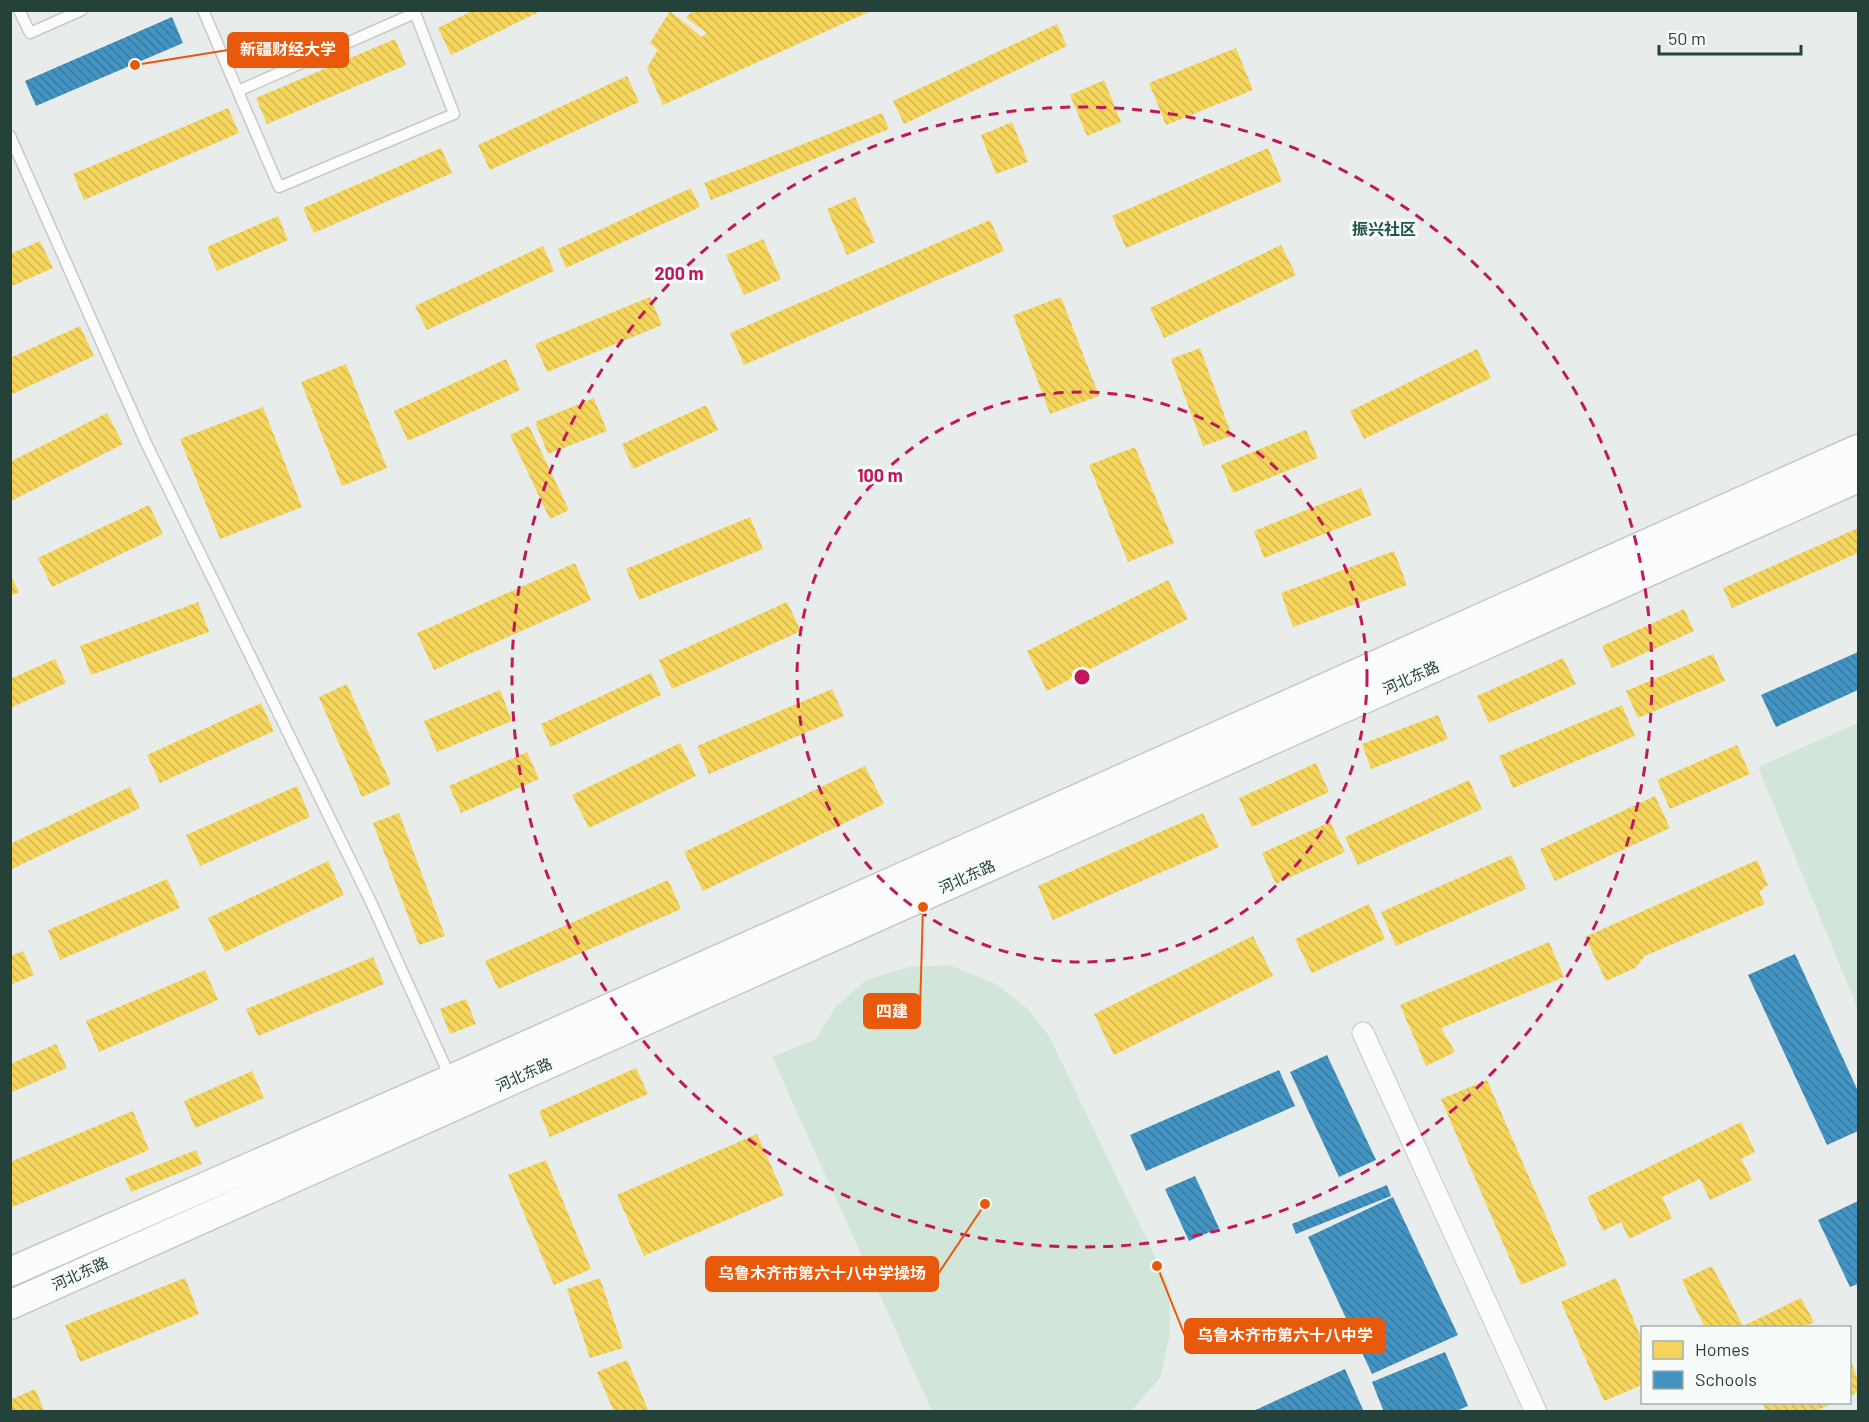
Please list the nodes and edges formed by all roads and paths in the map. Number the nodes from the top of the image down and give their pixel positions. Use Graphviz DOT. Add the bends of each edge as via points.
graph roads {
  1 [pos="19,10"];
  2 [pos="82,10"];
  3 [pos="203,10"];
  4 [pos="414,12"];
  5 [pos="238,91"];
  6 [pos="10,136"];
  7 [pos="1858,449"];
  8 [pos="1858,478"];
  9 [pos="1364,1033"];
  10 [pos="451,1079"];
  11 [pos="10,1272"];
  12 [pos="10,1305"];
  13 [pos="1536,1412"];
  1 -- 2 [label="lane" via="30,33"];
  3 -- 5 [label="lane"];
  4 -- 5 [label="lane"];
  4 -- 5 [label="lane" via="454,114 279,187"];
  6 -- 10 [label="lane" via="146,443 370,900"];
  7 -- 10 [label="main road"];
  8 -- 12 [label="main road, 河北东路"];
  9 -- 13 [label="street"];
  10 -- 11 [label="main road"];
}
